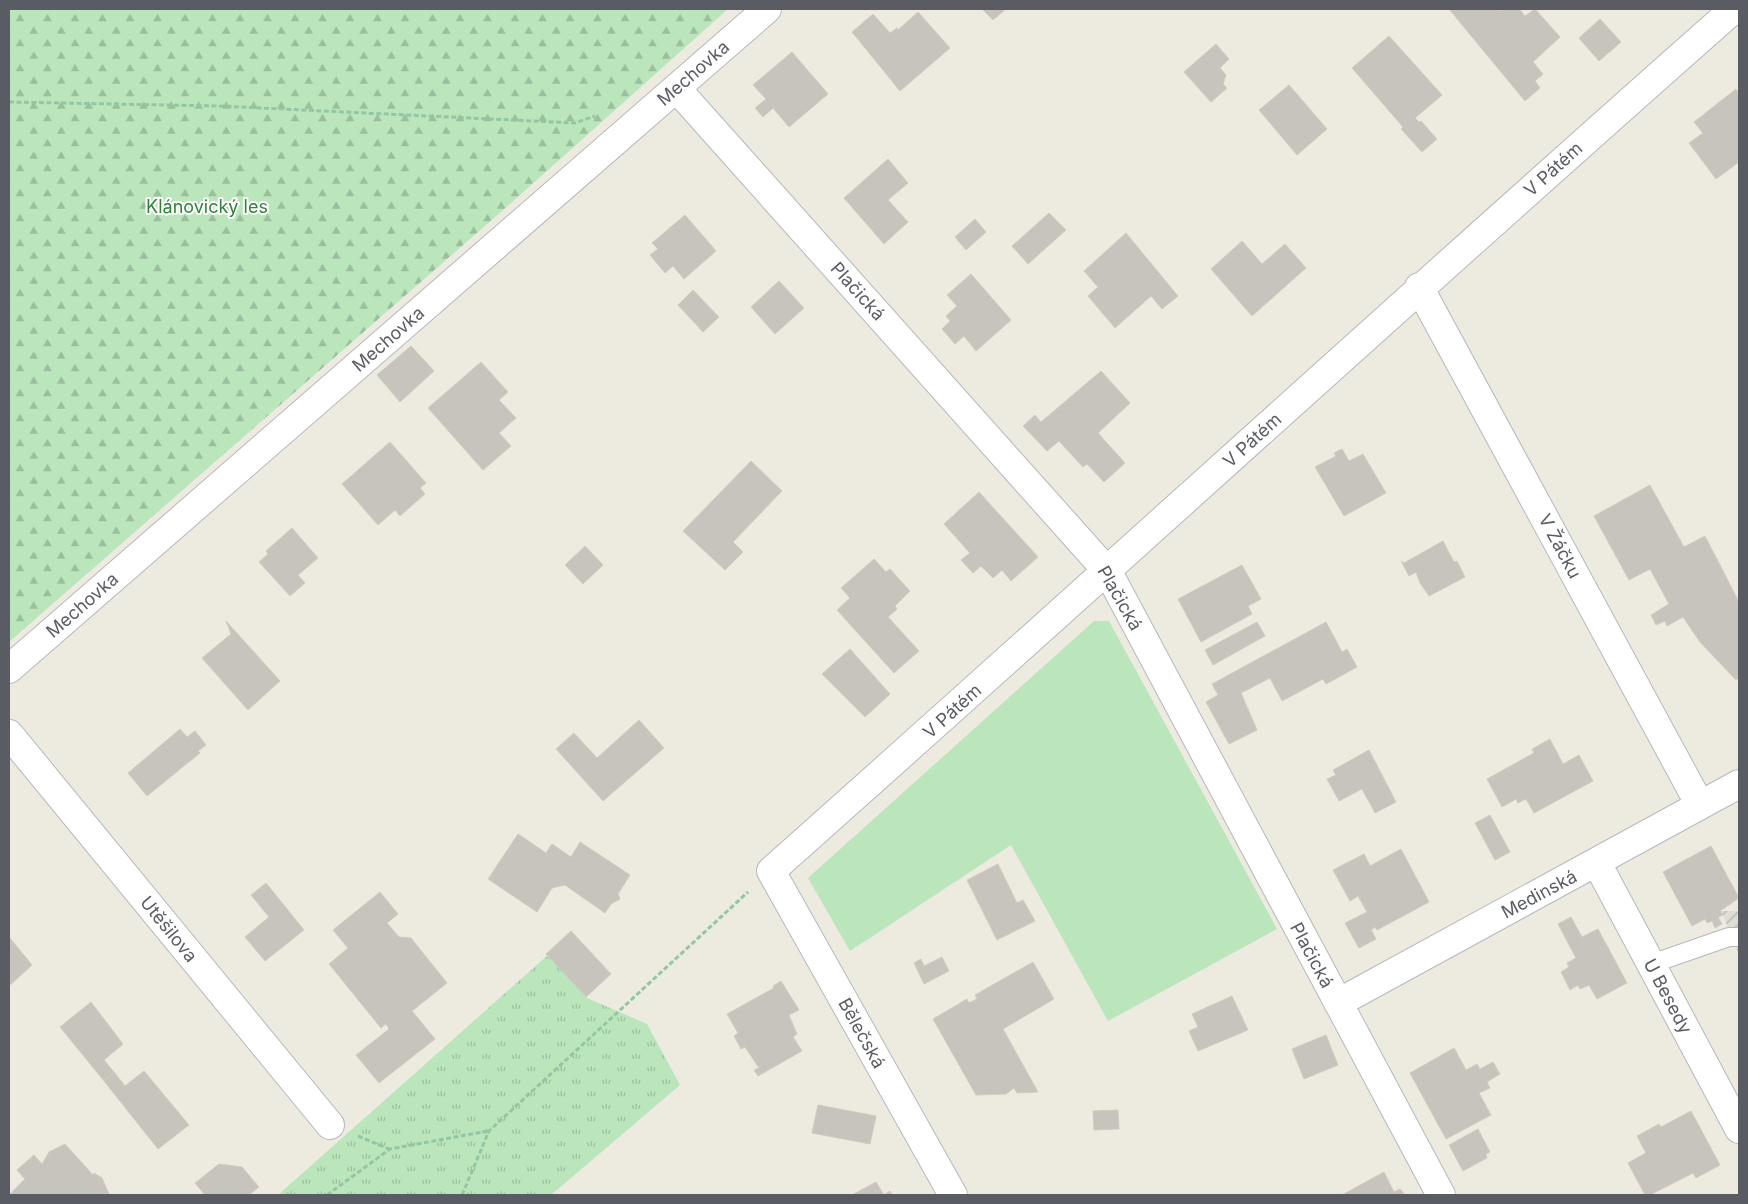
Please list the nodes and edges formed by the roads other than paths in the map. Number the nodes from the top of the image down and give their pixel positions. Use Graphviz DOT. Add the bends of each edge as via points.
graph roads {
  1 [pos="767,9"];
  2 [pos="1734,9"];
  3 [pos="676,88"];
  4 [pos="1420,287"];
  5 [pos="1108,572"];
  6 [pos="9,669"];
  7 [pos="9,734"];
  8 [pos="1739,784"];
  9 [pos="1700,805"];
  10 [pos="1597,863"];
  11 [pos="771,871"];
  12 [pos="1739,937"];
  13 [pos="1651,964"];
  14 [pos="1338,1003"];
  15 [pos="330,1125"];
  16 [pos="1739,1129"];
  17 [pos="953,1195"];
  18 [pos="1441,1195"];
  1 -- 3 [label="street, Mechovka"];
  2 -- 4 [label="street, V Pátém"];
  3 -- 5 [label="street, Plačická"];
  3 -- 6 [label="street, Mechovka"];
  4 -- 5 [label="street, V Pátém"];
  4 -- 9 [label="street, V Žáčku"];
  5 -- 11 [label="street, V Pátém"];
  5 -- 14 [label="street, Plačická"];
  7 -- 15 [label="street, Utěšilova"];
  8 -- 9 [label="street, Medinská"];
  9 -- 10 [label="street, Medinská"];
  10 -- 13 [label="street, U Besedy"];
  10 -- 14 [label="street, Medinská"];
  11 -- 17 [label="street, Bělečská"];
  12 -- 13 [label="lane" via="1729,937"];
  13 -- 16 [label="street, U Besedy"];
  14 -- 18 [label="street, Plačická"];
}
